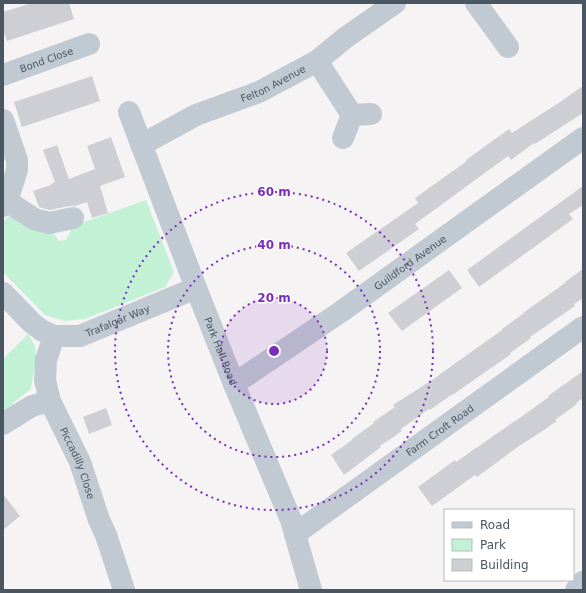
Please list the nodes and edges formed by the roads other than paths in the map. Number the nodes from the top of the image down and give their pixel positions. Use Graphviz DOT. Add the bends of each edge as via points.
graph roads {
  1 [pos="395,3"];
  2 [pos="476,3"];
  3 [pos="89,44"];
  4 [pos="508,47"];
  5 [pos="317,61"];
  6 [pos="3,75"];
  7 [pos="129,112"];
  8 [pos="3,120"];
  9 [pos="343,138"];
  10 [pos="583,138"];
  11 [pos="141,145"];
  12 [pos="5,204"];
  13 [pos="74,218"];
  14 [pos="196,288"];
  15 [pos="3,293"];
  16 [pos="583,327"];
  17 [pos="54,336"];
  18 [pos="234,384"];
  19 [pos="50,401"];
  20 [pos="3,424"];
  21 [pos="296,534"];
  22 [pos="583,582"];
  23 [pos="124,590"];
  24 [pos="311,590"];
  25 [pos="576,590"];
  1 -- 5 [label="street, Felton Avenue"];
  2 -- 4 [label="street"];
  3 -- 6 [label="street, Bond Close"];
  5 -- 9 [label="street" via="361,115"];
  5 -- 11 [label="street, Felton Avenue" via="260,92 196,115"];
  7 -- 11 [label="street, Park Hall Road"];
  8 -- 12 [label="street" via="17,160 14,182"];
  10 -- 18 [label="street, Guildford Avenue" via="342,311"];
  11 -- 14 [label="street, Park Hall Road"];
  12 -- 13 [label="street" via="34,219 49,223"];
  14 -- 17 [label="street, Trafalgar Way" via="80,336"];
  14 -- 18 [label="street, Park Hall Road"];
  15 -- 17 [label="street, Trafalgar Way" via="31,322"];
  16 -- 21 [label="street, Farm Croft Road"];
  17 -- 19 [label="street, Piccadilly Close" via="46,360 45,380"];
  18 -- 21 [label="street, Park Hall Road"];
  19 -- 20 [label="street" via="32,406"];
  19 -- 23 [label="street, Piccadilly Close" via="80,462"];
  21 -- 24 [label="street, Park Hall Road"];
  22 -- 25 [label="street"];
}
